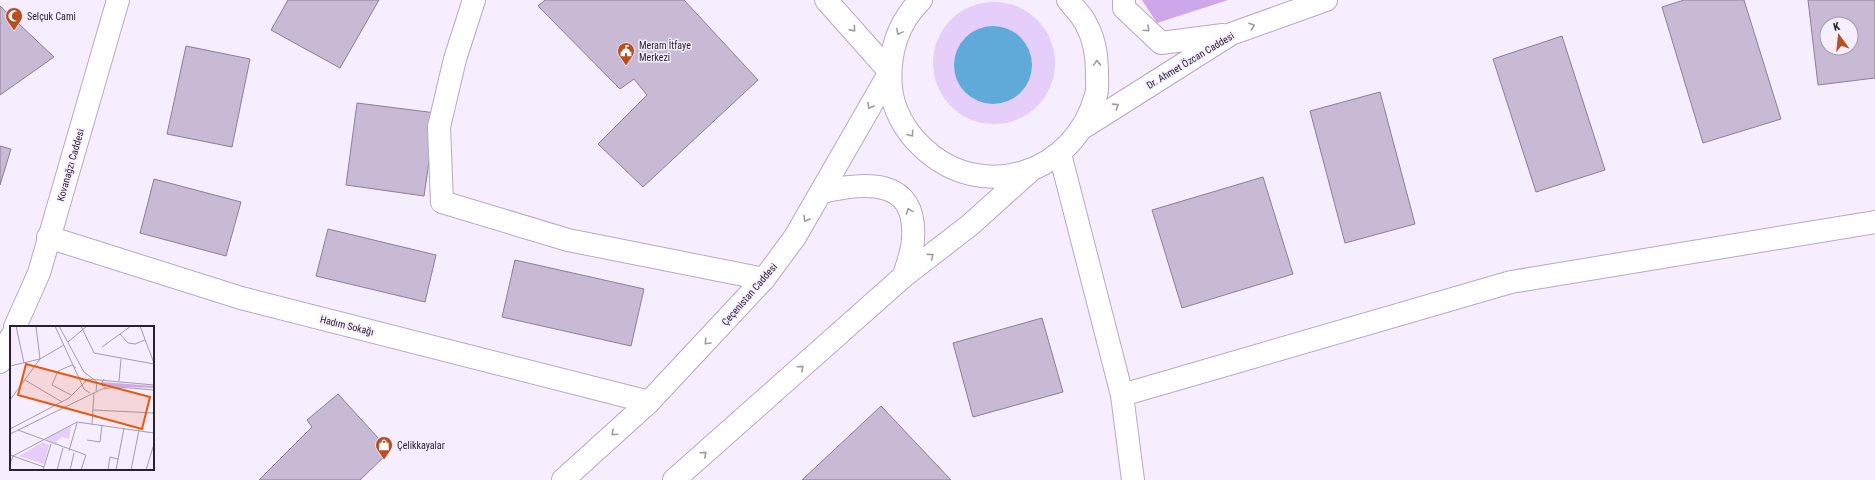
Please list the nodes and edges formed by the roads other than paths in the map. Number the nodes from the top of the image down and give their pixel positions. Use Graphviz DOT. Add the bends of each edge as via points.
graph roads {
  1 [pos="118,0"];
  2 [pos="474,0"];
  3 [pos="826,0"];
  4 [pos="921,0"];
  5 [pos="1068,0"];
  6 [pos="1124,0"];
  7 [pos="1326,0"];
  8 [pos="1231,34"];
  9 [pos="890,72"];
  10 [pos="1084,127"];
  11 [pos="1060,154"];
  12 [pos="1031,170"];
  13 [pos="822,192"];
  14 [pos="1875,222"];
  15 [pos="48,237"];
  16 [pos="904,276"];
  17 [pos="764,279"];
  18 [pos="15,326"];
  19 [pos="10,339"];
  20 [pos="0,362"];
  21 [pos="1122,396"];
  22 [pos="649,402"];
  23 [pos="563,480"];
  24 [pos="674,480"];
  25 [pos="1132,480"];
  1 -- 15 [label="street, Kovanağzı Caddesi"];
  2 -- 17 [label="street" via="439,127 442,202 568,240"];
  3 -- 9 [label="street, one-way"];
  4 -- 9 [label="street, one-way" via="911,10 895,40"];
  10 -- 5 [label="street, one-way" via="1097,94 1098,58 1086,24"];
  6 -- 8 [label="street, one-way" via="1124,8 1161,42"];
  8 -- 7 [label="street, Dr. Ahmet Özcan Caddesi, one-way"];
  10 -- 8 [label="street, Dr. Ahmet Özcan Caddesi, one-way"];
  9 -- 12 [label="street, one-way" via="895,106 910,135 934,159 964,173 998,177"];
  9 -- 13 [label="street, Çeçenistan Caddesi, one-way"];
  10 -- 11 [label="street"];
  11 -- 12 [label="street"];
  11 -- 21 [label="street"];
  16 -- 12 [label="street, one-way" via="970,226"];
  16 -- 13 [label="street, one-way" via="913,238 912,221 906,203 894,192 882,187 864,185"];
  13 -- 17 [label="street, Çeçenistan Caddesi, one-way" via="795,238"];
  14 -- 21 [label="street" via="1512,282"];
  15 -- 18 [label="street, Kovanağzı Caddesi" via="39,273"];
  15 -- 22 [label="street, Hadım Sokağı" via="241,298"];
  24 -- 16 [label="street, one-way"];
  17 -- 22 [label="street, Çeçenistan Caddesi, one-way"];
  19 -- 20 [label="street"];
  21 -- 25 [label="street"];
  22 -- 23 [label="street, Çeçenistan Caddesi, one-way"];
}
